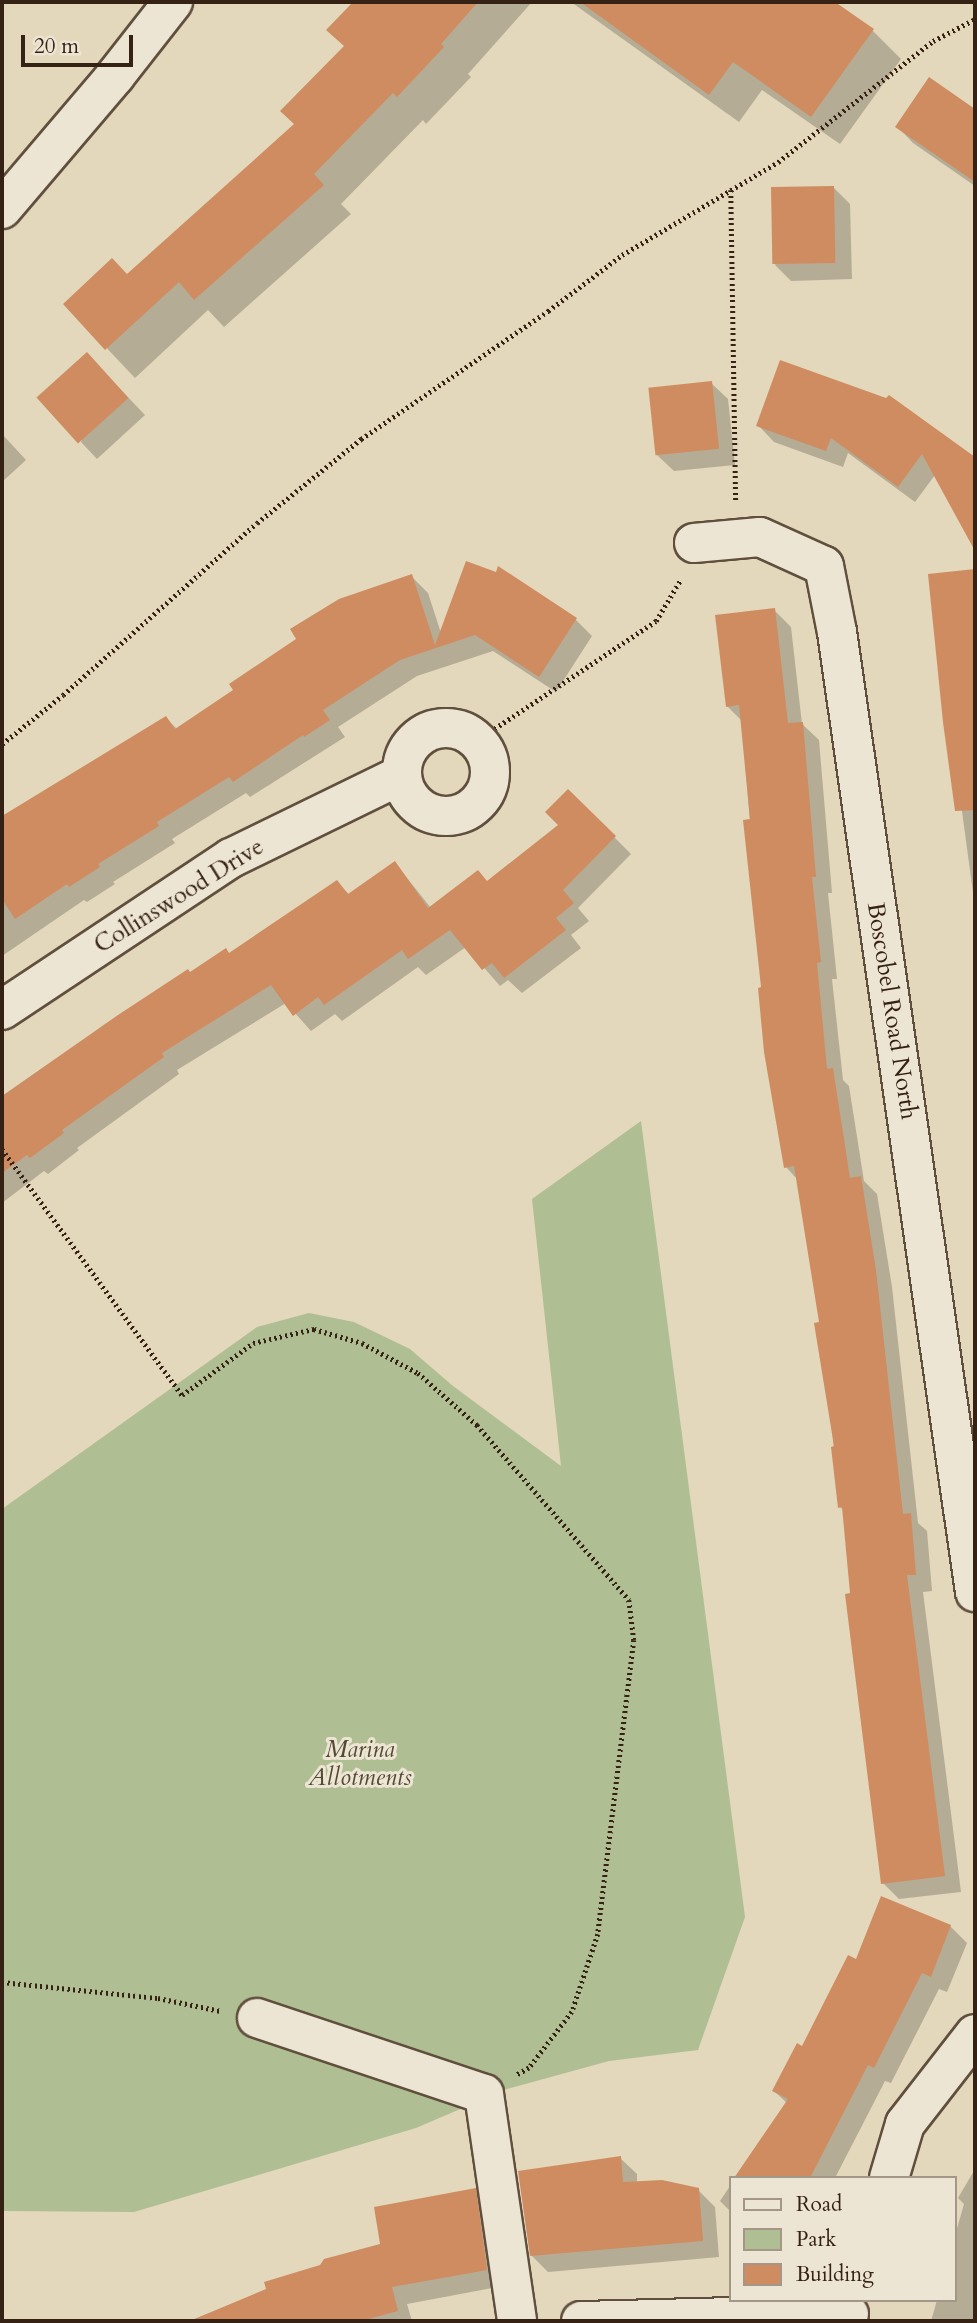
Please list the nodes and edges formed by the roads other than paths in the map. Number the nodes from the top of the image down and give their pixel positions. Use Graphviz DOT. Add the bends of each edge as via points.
graph roads {
  1 [pos="173,2"];
  2 [pos="2,209"];
  3 [pos="711,541"];
  4 [pos="401,775"];
  5 [pos="2,1010"];
  6 [pos="975,1592"];
  7 [pos="257,2018"];
  8 [pos="975,2034"];
  9 [pos="890,2176"];
  10 [pos="850,2312"];
  11 [pos="517,2321"];
  12 [pos="581,2321"];
  1 -- 2 [label="street"];
  3 -- 6 [label="street, Boscobel Road North" via="760,537 824,566"];
  4 -- 4 [label="street" via="419,808 436,816 455,816 475,807 486,794 491,775 487,753 470,733 455,727 430,730 414,739 404,755"];
  4 -- 5 [label="street, Collinswood Drive" via="231,858"];
  7 -- 11 [label="street" via="484,2094"];
  8 -- 9 [label="street" via="905,2124"];
  10 -- 12 [label="street"];
}
